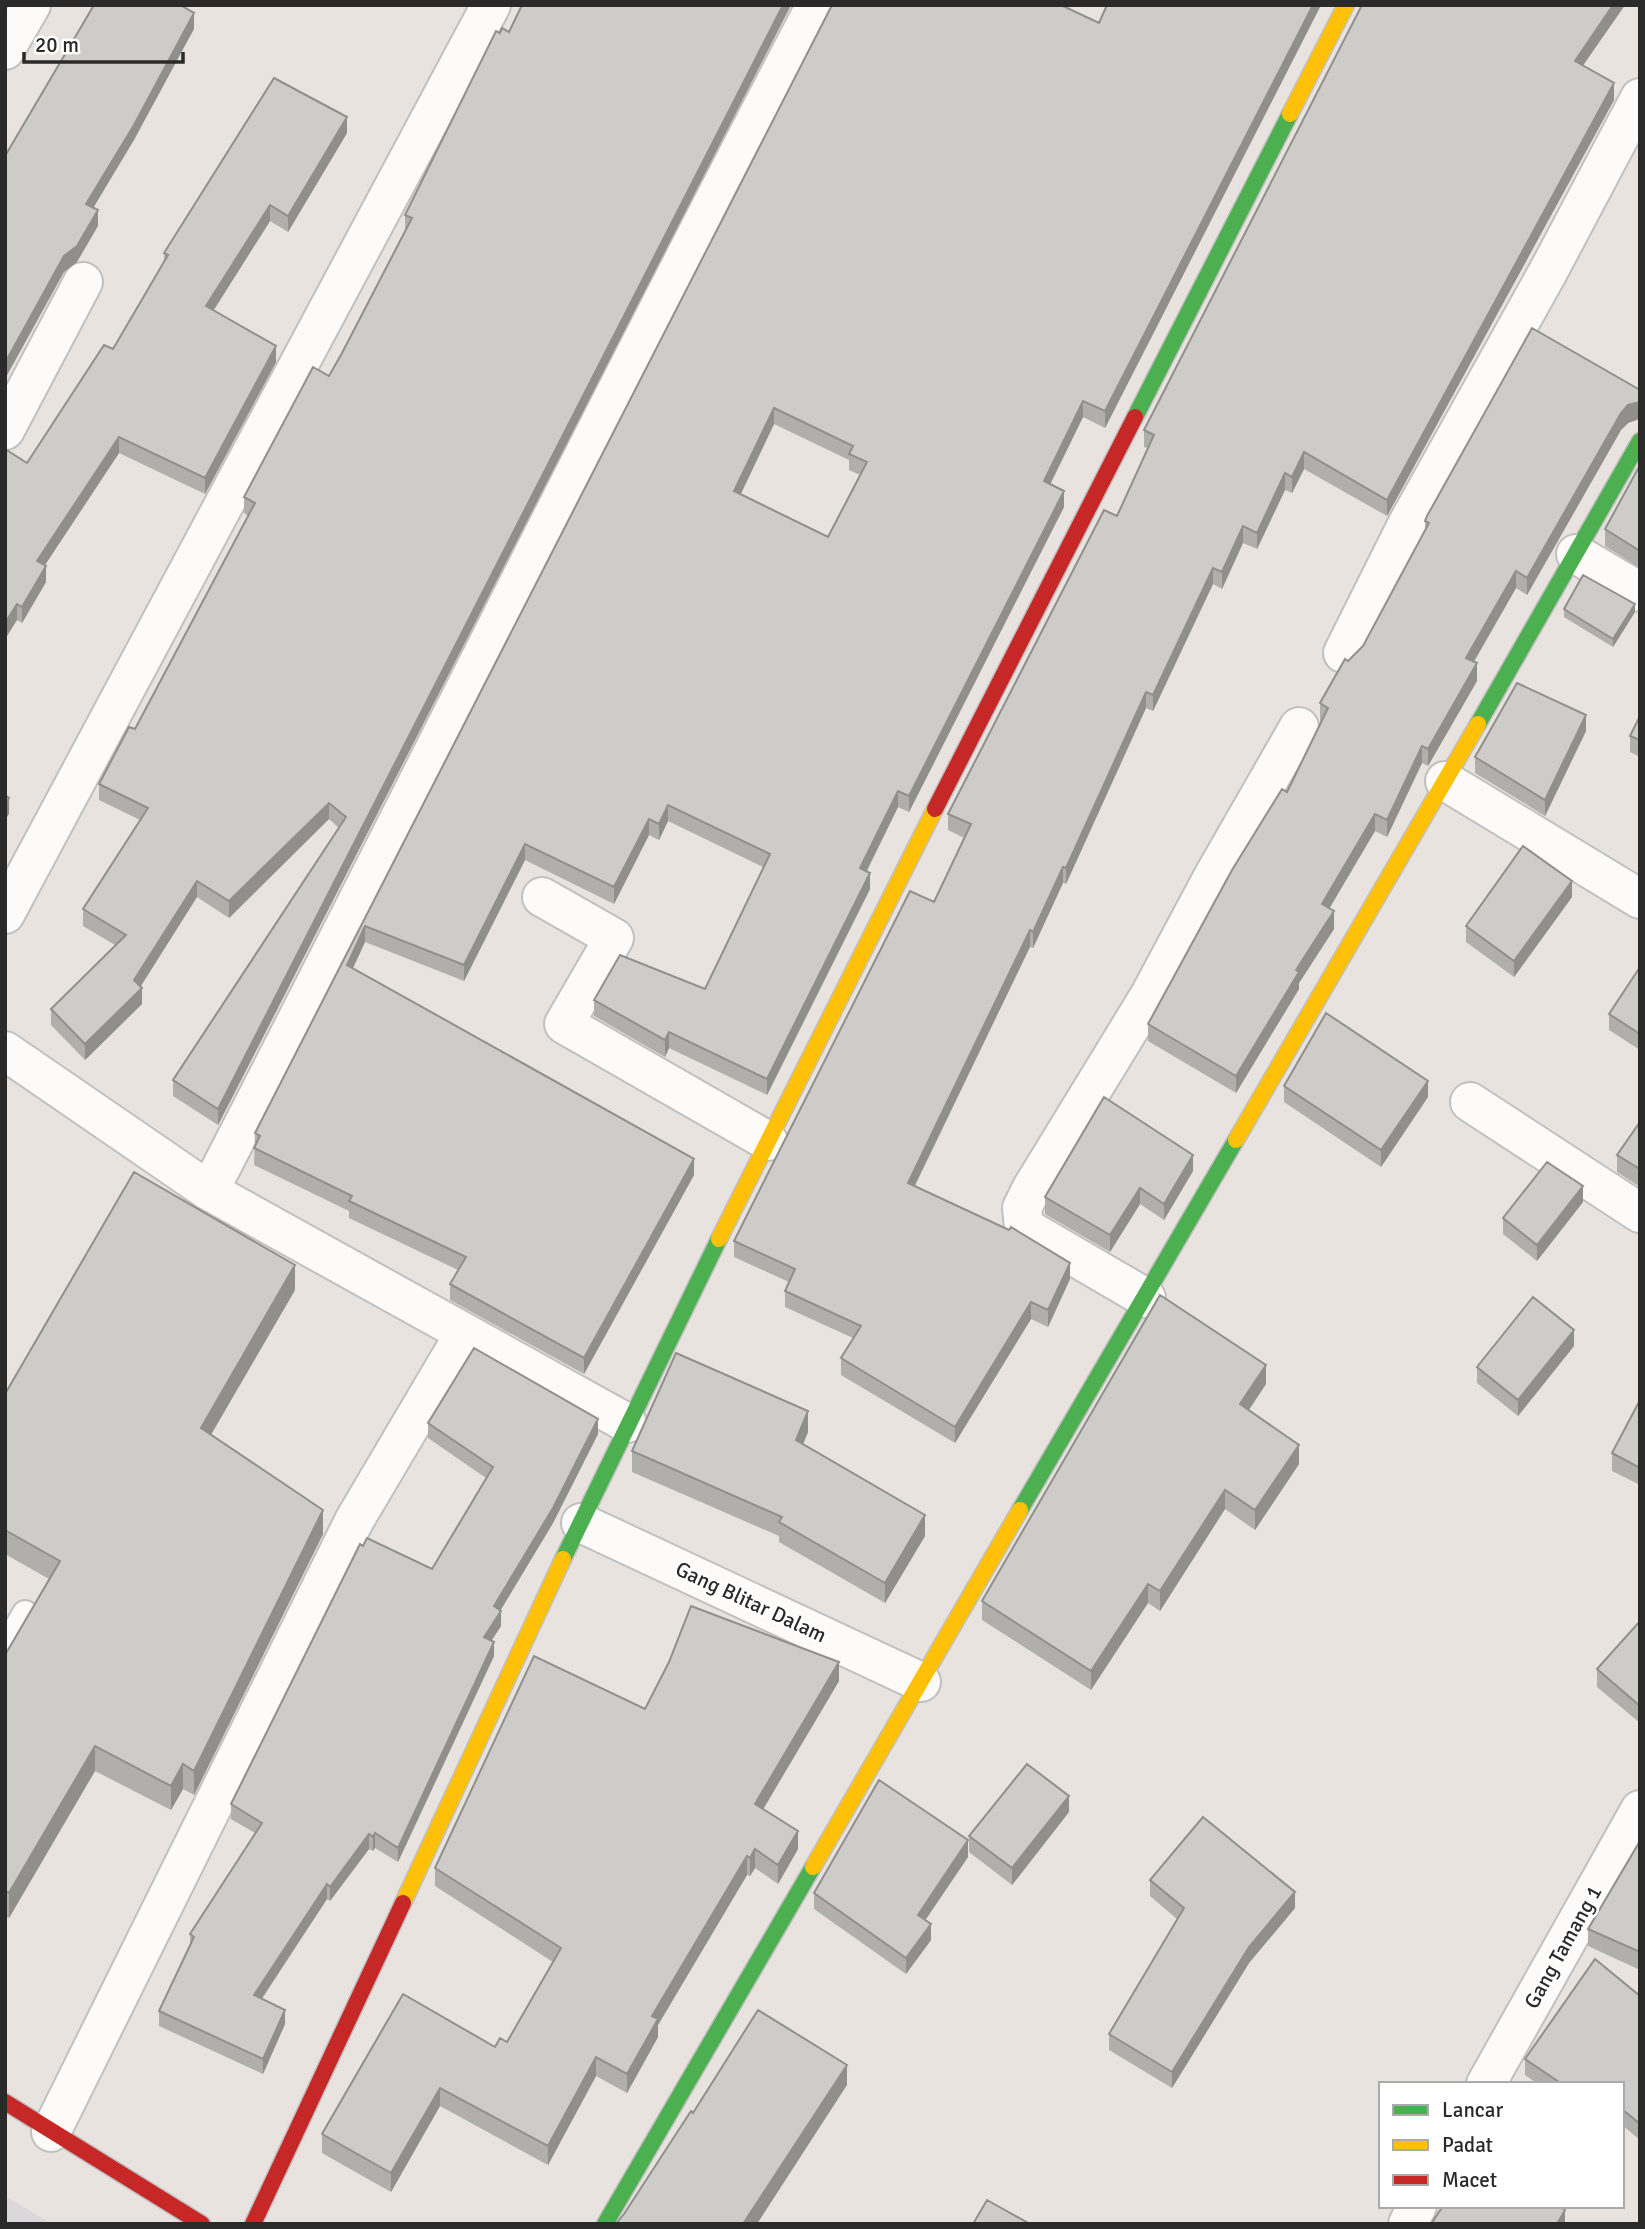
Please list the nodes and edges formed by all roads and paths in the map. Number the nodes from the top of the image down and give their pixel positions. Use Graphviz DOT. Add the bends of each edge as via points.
graph roads {
  1 [pos="31,5"];
  2 [pos="491,5"];
  3 [pos="816,5"];
  4 [pos="1346,5"];
  5 [pos="5,50"];
  6 [pos="1640,97"];
  7 [pos="83,282"];
  8 [pos="5,430"];
  9 [pos="1640,441"];
  10 [pos="1576,554"];
  11 [pos="1640,592"];
  12 [pos="1343,653"];
  13 [pos="1299,727"];
  14 [pos="1445,782"];
  15 [pos="542,897"];
  16 [pos="1640,899"];
  17 [pos="5,914"];
  18 [pos="5,1051"];
  19 [pos="1470,1102"];
  20 [pos="768,1141"];
  21 [pos="209,1191"];
  22 [pos="1640,1213"];
  23 [pos="1146,1298"];
  24 [pos="465,1333"];
  25 [pos="627,1423"];
  26 [pos="581,1524"];
  27 [pos="25,1613"];
  28 [pos="5,1648"];
  29 [pos="921,1682"];
  30 [pos="1640,1810"];
  31 [pos="1487,2082"];
  32 [pos="5,2102"];
  33 [pos="51,2132"];
  34 [pos="1416,2208"];
  35 [pos="202,2224"];
  36 [pos="253,2224"];
  37 [pos="605,2224"];
  38 [pos="1408,2224"];
  1 -- 5 [label="street"];
  2 -- 17 [label="street"];
  3 -- 21 [label="street"];
  4 -- 20 [label="street"];
  6 -- 12 [label="street" via="1408,523"];
  7 -- 8 [label="street"];
  9 -- 10 [label="street"];
  10 -- 11 [label="street"];
  10 -- 14 [label="street"];
  13 -- 23 [label="street" via="1150,995 1022,1208 1024,1227"];
  14 -- 16 [label="street"];
  14 -- 23 [label="street"];
  15 -- 20 [label="street" via="614,938 565,1024"];
  18 -- 21 [label="street"];
  19 -- 22 [label="street"];
  20 -- 25 [label="street"];
  21 -- 24 [label="street"];
  23 -- 29 [label="street"];
  24 -- 25 [label="street"];
  24 -- 33 [label="street" via="354,1521"];
  25 -- 26 [label="street"];
  26 -- 29 [label="street, Gang Blitar Dalam"];
  26 -- 36 [label="street"];
  27 -- 28 [label="lane"];
  29 -- 37 [label="street"];
  30 -- 31 [label="street, Gang Tamang 1"];
  32 -- 33 [label="street"];
  33 -- 35 [label="street"];
  34 -- 38 [label="street"];
}
